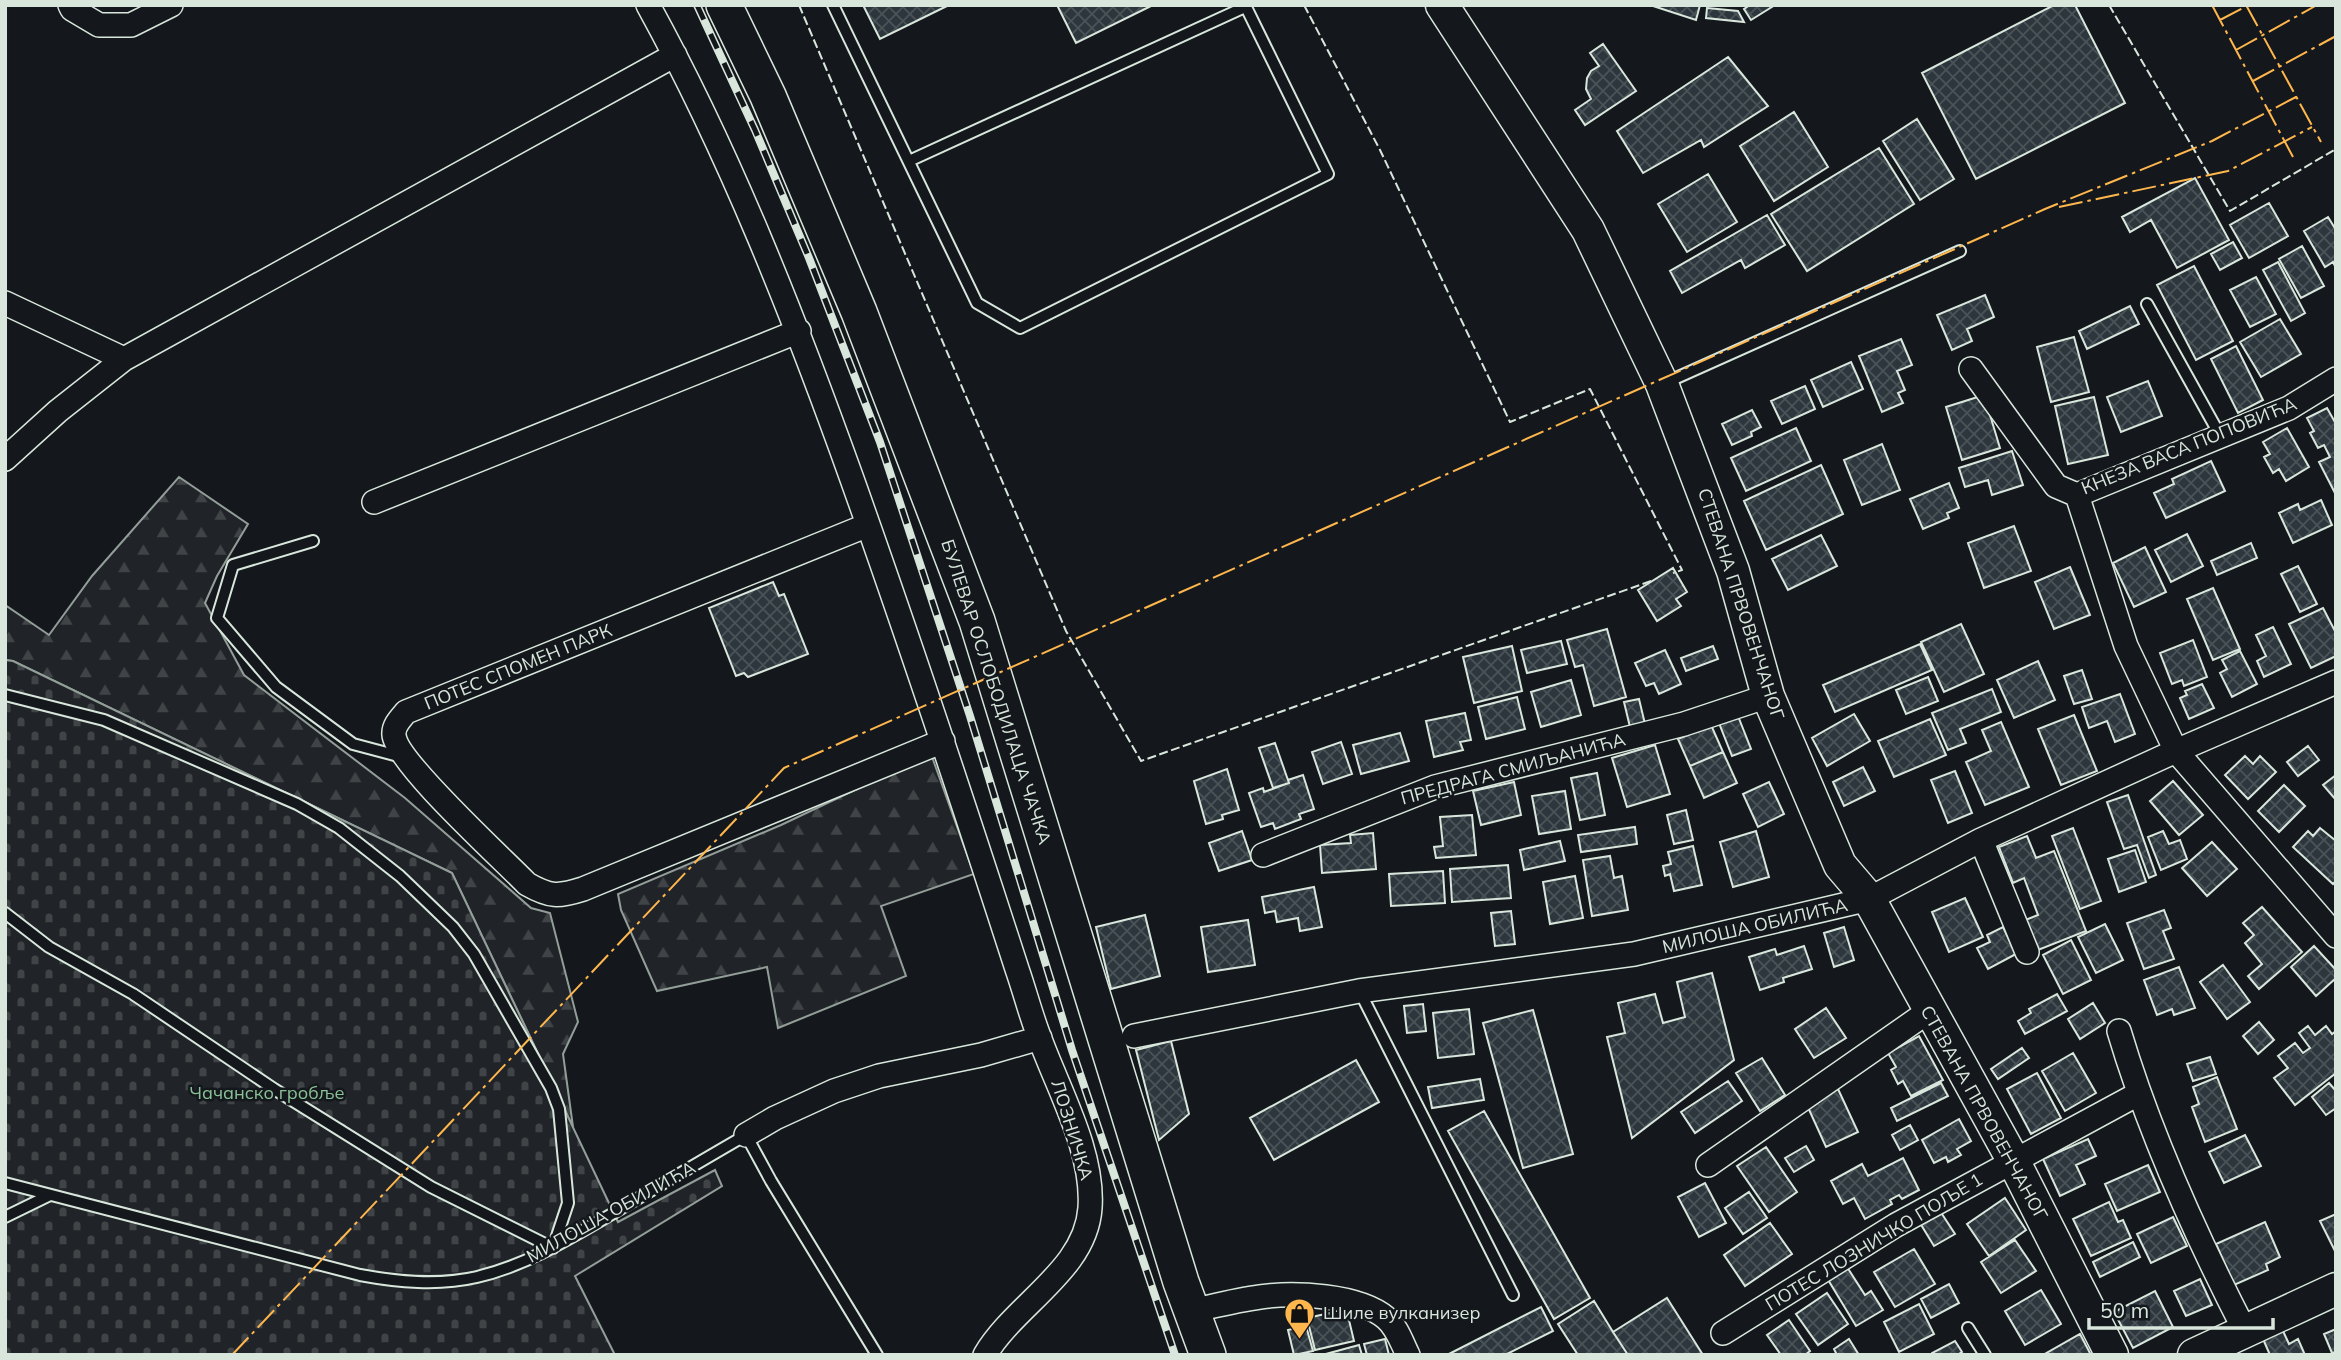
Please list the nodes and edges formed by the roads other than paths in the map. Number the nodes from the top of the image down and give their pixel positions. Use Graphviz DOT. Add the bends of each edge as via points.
graph roads {
  1 [pos="70,5"];
  2 [pos="171,5"];
  3 [pos="648,5"];
  4 [pos="724,5"];
  5 [pos="833,5"];
  6 [pos="1443,5"];
  7 [pos="1245,6"];
  8 [pos="676,55"];
  9 [pos="909,161"];
  10 [pos="1961,251"];
  11 [pos="5,303"];
  12 [pos="2147,304"];
  13 [pos="799,331"];
  14 [pos="124,359"];
  15 [pos="1971,369"];
  16 [pos="2336,379"];
  17 [pos="1662,384"];
  18 [pos="2221,437"];
  19 [pos="5,459"];
  20 [pos="2077,495"];
  21 [pos="374,502"];
  22 [pos="868,525"];
  23 [pos="313,541"];
  24 [pos="2336,682"];
  25 [pos="5,695"];
  26 [pos="1768,696"];
  27 [pos="943,741"];
  28 [pos="2176,751"];
  29 [pos="402,757"];
  30 [pos="1981,840"];
  31 [pos="1263,855"];
  32 [pos="1869,899"];
  33 [pos="5,913"];
  34 [pos="2336,936"];
  35 [pos="2027,952"];
  36 [pos="1359,991"];
  37 [pos="1929,1011"];
  38 [pos="2119,1031"];
  39 [pos="1134,1036"];
  40 [pos="1040,1038"];
  41 [pos="2138,1094"];
  42 [pos="746,1135"];
  43 [pos="2013,1160"];
  44 [pos="1708,1165"];
  45 [pos="5,1183"];
  46 [pos="50,1195"];
  47 [pos="5,1217"];
  48 [pos="553,1248"];
  49 [pos="2336,1289"];
  50 [pos="1513,1295"];
  51 [pos="1191,1311"];
  52 [pos="1968,1328"];
  53 [pos="2245,1331"];
  54 [pos="1723,1333"];
  55 [pos="877,1355"];
  56 [pos="985,1355"];
  57 [pos="1209,1355"];
  58 [pos="1408,1355"];
  59 [pos="1985,1355"];
  60 [pos="2112,1355"];
  61 [pos="2194,1355"];
  1 -- 2 [label="street" via="99,26 131,25"];
  3 -- 8 [label="street"];
  4 -- 51 [label="main road, БУЛЕВАР ОСЛОБОДИЛАЦА ЧАЧКА" via="855,300 977,621"];
  5 -- 9 [label="lane"];
  6 -- 17 [label="street, СТЕВАНА ПРВОВЕНЧАНОГ" via="1588,230"];
  7 -- 9 [label="lane"];
  7 -- 9 [label="lane" via="1328,174 1020,328 977,303"];
  8 -- 13 [label="street"];
  8 -- 14 [label="street"];
  10 -- 17 [label="lane"];
  11 -- 14 [label="street"];
  12 -- 18 [label="lane"];
  13 -- 21 [label="street"];
  13 -- 22 [label="street"];
  14 -- 19 [label="street"];
  15 -- 20 [label="street, КНЕЗА ВАСА ПОПОВИЋА" via="2056,486"];
  16 -- 18 [label="street, КНЕЗА ВАСА ПОПОВИЋА" via="2289,408"];
  17 -- 26 [label="street, СТЕВАНА ПРВОВЕНЧАНОГ" via="1733,571"];
  18 -- 20 [label="street, КНЕЗА ВАСА ПОПОВИЋА"];
  20 -- 28 [label="street" via="2126,646"];
  22 -- 27 [label="street"];
  22 -- 29 [label="street, ПОТЕС СПОМЕН ПАРК" via="406,712 393,732"];
  23 -- 29 [label="lane" via="233,565 217,618 276,687 352,744"];
  24 -- 28 [label="street, МИЛОША ОБИЛИЋА"];
  25 -- 48 [label="lane" via="103,720 297,804 339,828 390,868 453,927 481,965 559,1109 568,1203"];
  26 -- 31 [label="street, ПРЕДРАГА СМИЉАНИЋА" via="1658,730 1435,787"];
  26 -- 32 [label="street, СТЕВАНА ПРВОВЕНЧАНОГ" via="1840,866"];
  27 -- 29 [label="street" via="563,895 545,894 527,884"];
  27 -- 40 [label="street"];
  28 -- 30 [label="street, МИЛОША ОБИЛИЋА"];
  28 -- 34 [label="street"];
  30 -- 32 [label="street, МИЛОША ОБИЛИЋА"];
  30 -- 35 [label="street"];
  32 -- 36 [label="street, МИЛОША ОБИЛИЋА" via="1633,954"];
  32 -- 37 [label="street, СТЕВАНА ПРВОВЕНЧАНОГ"];
  33 -- 48 [label="lane" via="49,947 133,994 431,1187"];
  36 -- 39 [label="street, МИЛОША ОБИЛИЋА"];
  36 -- 50 [label="lane"];
  37 -- 43 [label="street, СТЕВАНА ПРВОВЕНЧАНОГ"];
  37 -- 44 [label="street"];
  38 -- 41 [label="street"];
  40 -- 42 [label="street, МИЛОША ОБИЛИЋА" via="879,1076 834,1091"];
  40 -- 56 [label="street, ЛОЗНИЧКА" via="1084,1159 1090,1212 1071,1259 1007,1324"];
  41 -- 43 [label="street, ПОТЕС ЛОЗНИЧКО ПОЉЕ 1"];
  41 -- 53 [label="street" via="2206,1255"];
  42 -- 48 [label="lane, МИЛОША ОБИЛИЋА"];
  42 -- 55 [label="lane"];
  43 -- 54 [label="street, ПОТЕС ЛОЗНИЧКО ПОЉЕ 1" via="1896,1225"];
  43 -- 60 [label="street, СТЕВАНА ПРВОВЕНЧАНОГ"];
  45 -- 46 [label="lane, МИЛОША ОБИЛИЋА"];
  46 -- 47 [label="lane"];
  46 -- 48 [label="lane, МИЛОША ОБИЛИЋА" via="398,1282 476,1278"];
  49 -- 53 [label="street"];
  51 -- 57 [label="main road, БУЛЕВАР ОСЛОБОДИЛАЦА ЧАЧКА"];
  51 -- 58 [label="street" via="1287,1295 1348,1301 1385,1317"];
  52 -- 59 [label="lane"];
  53 -- 61 [label="street"];
}
